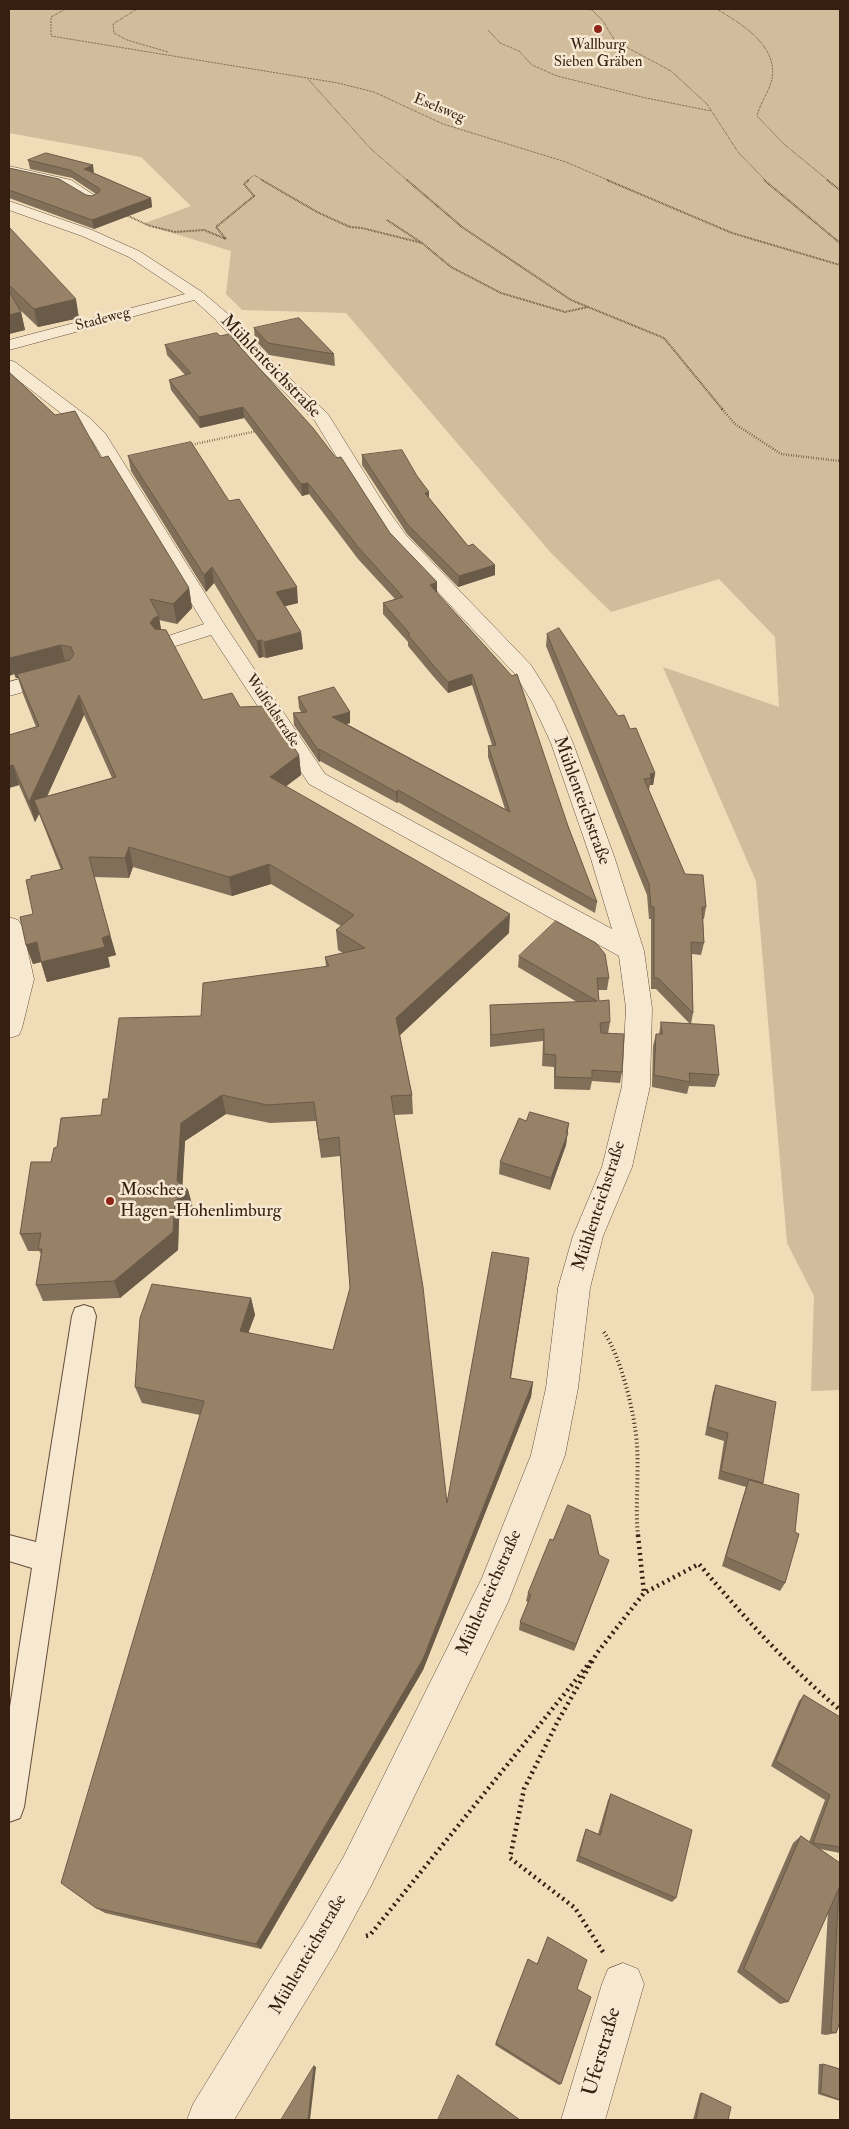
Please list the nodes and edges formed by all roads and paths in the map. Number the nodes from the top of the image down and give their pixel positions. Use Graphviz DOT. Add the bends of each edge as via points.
graph roads {
  1 [pos="66,9"];
  2 [pos="137,9"];
  3 [pos="582,9"];
  4 [pos="592,9"];
  5 [pos="717,9"];
  6 [pos="722,9"];
  7 [pos="723,13"];
  8 [pos="488,30"];
  9 [pos="180,56"];
  10 [pos="308,79"];
  11 [pos="712,111"];
  12 [pos="9,170"];
  13 [pos="840,190"];
  14 [pos="93,200"];
  15 [pos="9,205"];
  16 [pos="387,220"];
  17 [pos="840,243"];
  18 [pos="422,244"];
  19 [pos="840,265"];
  20 [pos="197,295"];
  21 [pos="589,307"];
  22 [pos="9,345"];
  23 [pos="9,365"];
  24 [pos="263,430"];
  25 [pos="186,446"];
  26 [pos="840,461"];
  27 [pos="216,627"];
  28 [pos="166,643"];
  29 [pos="66,673"];
  30 [pos="9,689"];
  31 [pos="9,926"];
  32 [pos="631,951"];
  33 [pos="9,1028"];
  34 [pos="574,1288"];
  35 [pos="84,1316"];
  36 [pos="9,1548"];
  37 [pos="46,1558"];
  38 [pos="644,1593"];
  39 [pos="597,1653"];
  40 [pos="840,1710"];
  41 [pos="9,1807"];
  42 [pos="321,1936"];
  43 [pos="623,1984"];
  44 [pos="209,2120"];
  45 [pos="583,2120"];
  1 -- 9 [label="path, Eselsweg" via="51,17 51,36"];
  2 -- 9 [label="path" via="113,24 114,33 126,40"];
  3 -- 4 [label="path"];
  4 -- 11 [label="path" via="615,41 671,71"];
  5 -- 7 [label="path"];
  6 -- 7 [label="path"];
  7 -- 13 [label="path" via="765,47 772,63 772,78 756,116 785,145"];
  8 -- 11 [label="path" via="500,43 519,51 532,65 557,76"];
  9 -- 10 [label="path, Eselsweg"];
  10 -- 19 [label="path, Eselsweg" via="374,92 443,124 566,162 732,233"];
  10 -- 21 [label="path" via="371,149 462,226 571,300"];
  11 -- 17 [label="path" via="738,152 761,177"];
  12 -- 14 [label="street" via="66,183"];
  14 -- 18 [label="path" via="150,226 175,232 204,230 226,239 216,228 254,196 244,184 254,175 350,228 362,228"];
  15 -- 20 [label="street, Mühlenteichstraße" via="112,243"];
  16 -- 18 [label="path"];
  18 -- 21 [label="path" via="450,267 501,293 565,312"];
  20 -- 22 [label="street, Stadeweg"];
  20 -- 32 [label="street, Mühlenteichstraße" via="322,418 399,539 523,670 543,702 562,743"];
  21 -- 26 [label="path" via="664,338 735,424 781,454"];
  23 -- 27 [label="street, Wulfeldstraße" via="99,437"];
  24 -- 25 [label="path"];
  27 -- 28 [label="street"];
  27 -- 32 [label="street, Wulfeldstraße" via="316,779"];
  29 -- 30 [label="street"];
  31 -- 33 [label="street" via="21,979"];
  32 -- 34 [label="street, Mühlenteichstraße" via="639,1008 636,1086 617,1167 588,1236"];
  34 -- 38 [label="path" via="612,1344 628,1396 637,1444 636,1519"];
  34 -- 42 [label="street, Mühlenteichstraße" via="562,1388 548,1455 495,1589 362,1861"];
  35 -- 37 [label="lane"];
  36 -- 37 [label="lane"];
  37 -- 41 [label="lane"];
  38 -- 39 [label="path"];
  38 -- 40 [label="path" via="699,1564 746,1620"];
  39 -- 42 [label="path" via="370,1936"];
  39 -- 43 [label="path" via="524,1789 510,1858 575,1908"];
  42 -- 44 [label="street, Mühlenteichstraße"];
  43 -- 45 [label="street, Uferstraße"];
}
